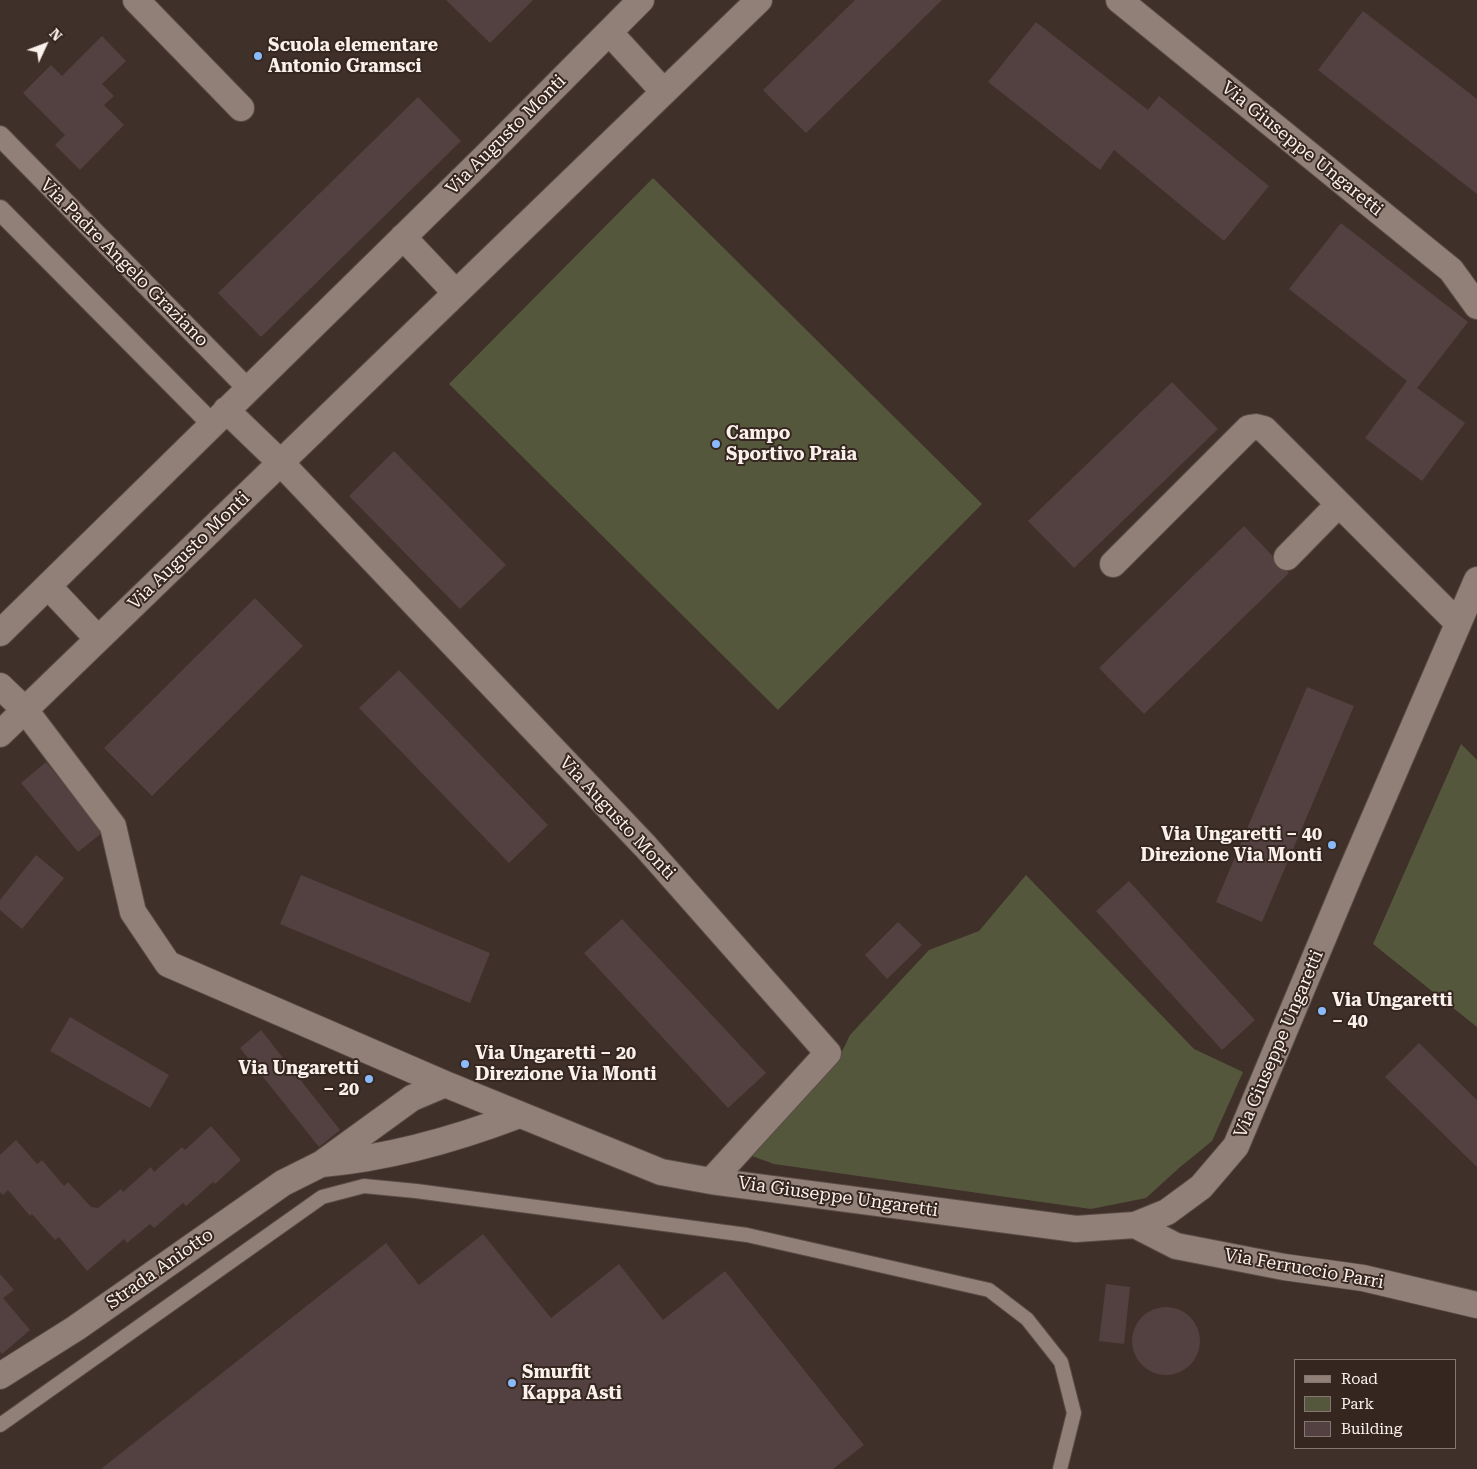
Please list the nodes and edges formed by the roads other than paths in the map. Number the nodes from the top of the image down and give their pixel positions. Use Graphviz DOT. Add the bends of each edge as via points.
graph roads {
  1 [pos="136,0"];
  2 [pos="641,0"];
  3 [pos="759,0"];
  4 [pos="1119,0"];
  5 [pos="609,32"];
  6 [pos="664,92"];
  7 [pos="241,108"];
  8 [pos="0,136"];
  9 [pos="0,210"];
  10 [pos="403,237"];
  11 [pos="456,293"];
  12 [pos="1477,306"];
  13 [pos="248,389"];
  14 [pos="219,417"];
  15 [pos="281,463"];
  16 [pos="1338,504"];
  17 [pos="1287,557"];
  18 [pos="1113,564"];
  19 [pos="1477,580"];
  20 [pos="48,586"];
  21 [pos="1458,624"];
  22 [pos="0,633"];
  23 [pos="98,639"];
  24 [pos="0,686"];
  25 [pos="25,710"];
  26 [pos="0,734"];
  27 [pos="444,1084"];
  28 [pos="519,1115"];
  29 [pos="321,1164"];
  30 [pos="711,1181"];
  31 [pos="1135,1225"];
  32 [pos="1477,1305"];
  33 [pos="0,1376"];
  34 [pos="0,1425"];
  35 [pos="1060,1469"];
  1 -- 7 [label="street"];
  2 -- 5 [label="street, Via Augusto Monti"];
  3 -- 6 [label="street, Via Augusto Monti"];
  4 -- 12 [label="street, Via Giuseppe Ungaretti" via="1451,270"];
  5 -- 6 [label="street"];
  5 -- 10 [label="street, Via Augusto Monti"];
  6 -- 11 [label="street, Via Augusto Monti"];
  8 -- 13 [label="street, Via Padre Angelo Graziano"];
  9 -- 14 [label="street"];
  10 -- 11 [label="street"];
  10 -- 13 [label="street, Via Augusto Monti"];
  11 -- 15 [label="street, Via Augusto Monti"];
  13 -- 14 [label="street, Via Augusto Monti"];
  14 -- 15 [label="street, Via Augusto Monti"];
  14 -- 20 [label="street, Via Augusto Monti"];
  15 -- 23 [label="street, Via Augusto Monti"];
  15 -- 30 [label="street, Via Augusto Monti" via="646,847 828,1053"];
  16 -- 17 [label="street"];
  16 -- 18 [label="street" via="1264,429 1256,426 1249,428"];
  16 -- 21 [label="street"];
  19 -- 21 [label="street, Via Giuseppe Ungaretti"];
  20 -- 22 [label="street, Via Augusto Monti"];
  20 -- 23 [label="street"];
  21 -- 31 [label="street, Via Giuseppe Ungaretti" via="1236,1146 1201,1187 1167,1212"];
  23 -- 25 [label="street, Via Augusto Monti"];
  24 -- 25 [label="street, Via Giuseppe Ungaretti"];
  25 -- 26 [label="street, Via Augusto Monti"];
  25 -- 27 [label="street, Via Giuseppe Ungaretti" via="113,826 133,912 168,964"];
  27 -- 28 [label="street, Via Giuseppe Ungaretti"];
  27 -- 29 [label="street, Strada Aniotto" via="412,1098"];
  28 -- 29 [label="street, Strada Aniotto" via="481,1129 395,1152"];
  28 -- 30 [label="street, Via Giuseppe Ungaretti" via="661,1172"];
  29 -- 33 [label="street, Strada Aniotto" via="283,1183 76,1328"];
  30 -- 31 [label="street, Via Giuseppe Ungaretti" via="1076,1229"];
  31 -- 32 [label="street, Via Ferruccio Parri" via="1176,1246 1363,1278"];
  34 -- 35 [label="lane" via="322,1197 364,1186 747,1235 989,1290 1027,1319 1061,1362 1074,1412"];
}
